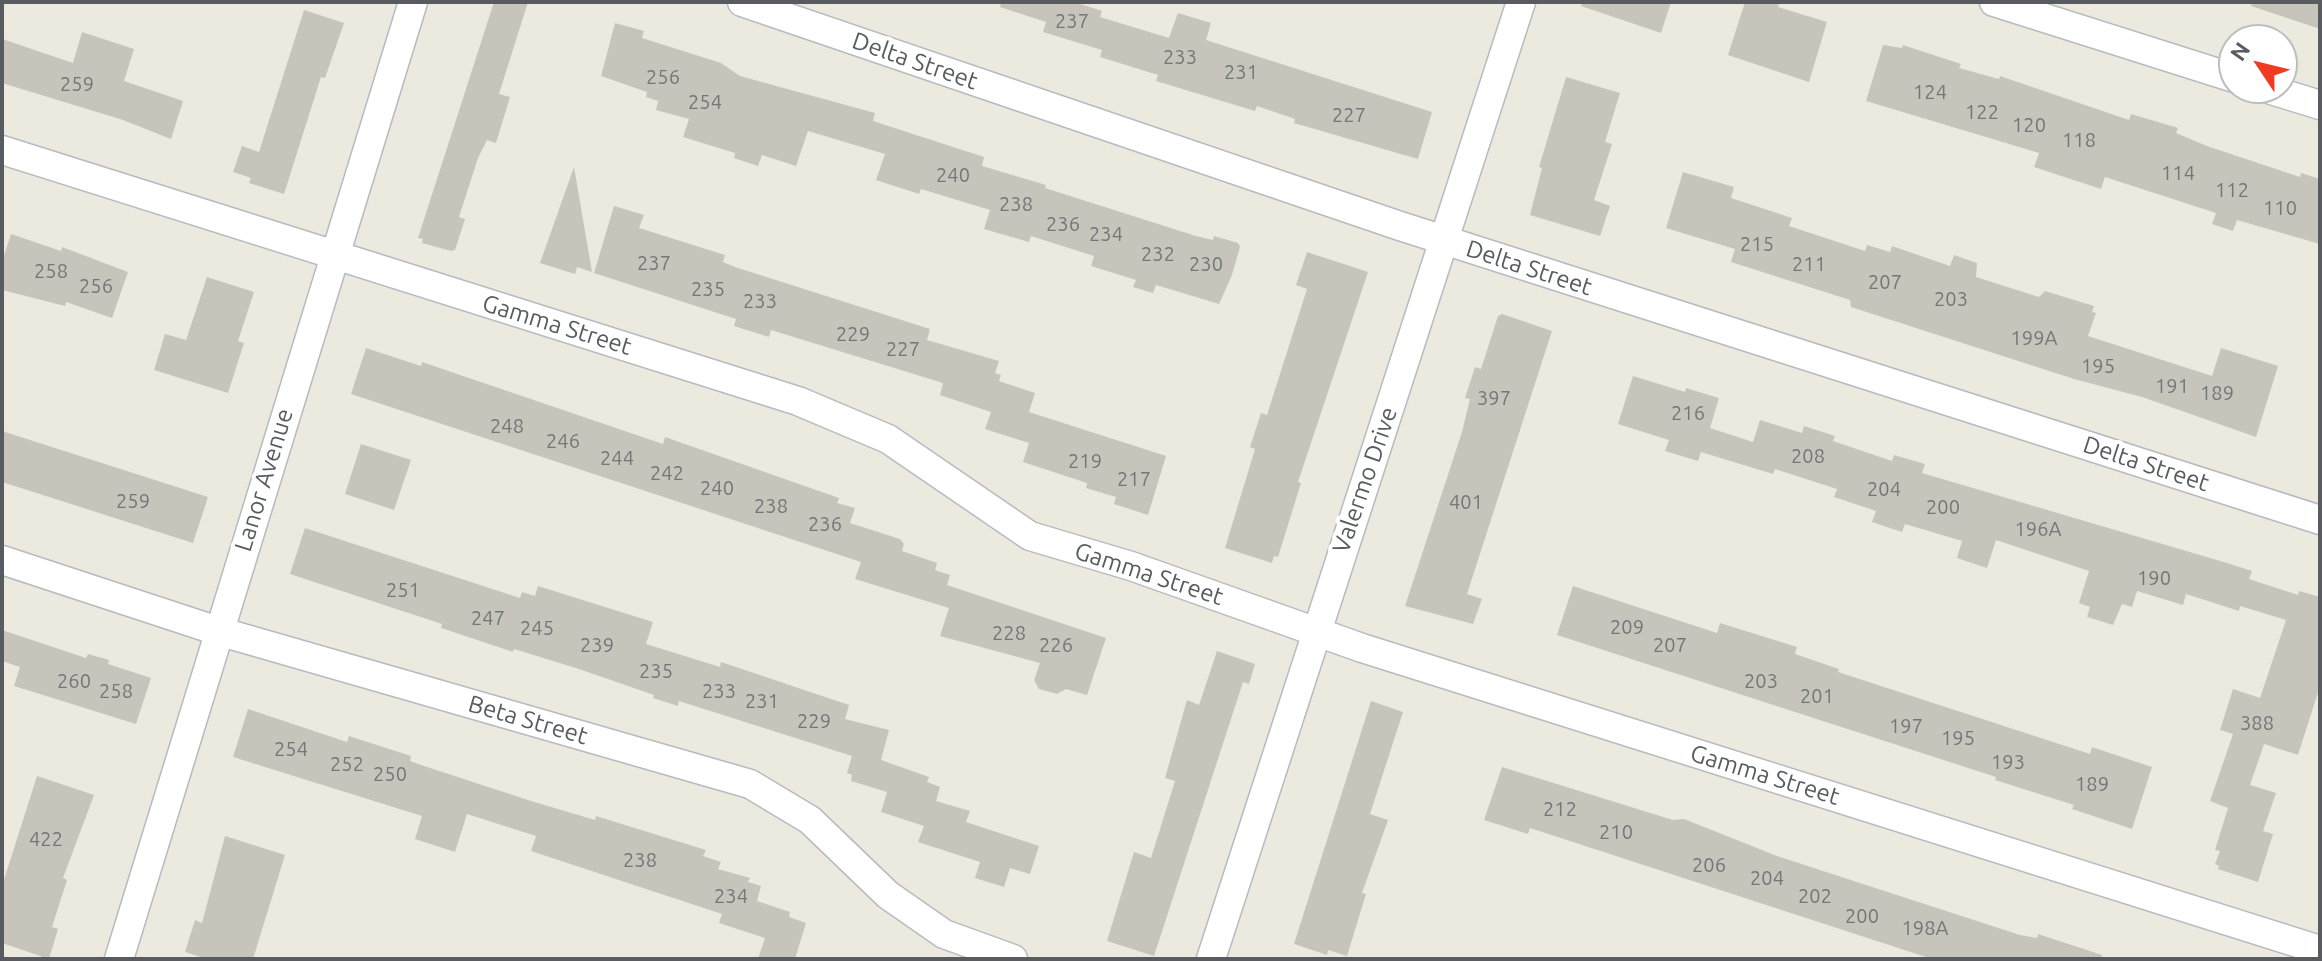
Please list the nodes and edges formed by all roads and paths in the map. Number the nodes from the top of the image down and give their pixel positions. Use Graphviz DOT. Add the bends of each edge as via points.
graph roads {
  1 [pos="413,2"];
  2 [pos="742,2"];
  3 [pos="1521,2"];
  4 [pos="1994,2"];
  5 [pos="2218,73"];
  6 [pos="2298,98"];
  7 [pos="2320,105"];
  8 [pos="2,150"];
  9 [pos="1446,241"];
  10 [pos="332,255"];
  11 [pos="2320,520"];
  12 [pos="2,560"];
  13 [pos="218,631"];
  14 [pos="1314,631"];
  15 [pos="2318,941"];
  16 [pos="119,959"];
  17 [pos="1013,959"];
  18 [pos="1211,959"];
  1 -- 10 [label="street, Lanor Avenue"];
  2 -- 9 [label="street, Delta Street"];
  3 -- 9 [label="street, Valermo Drive"];
  4 -- 5 [label="street"];
  6 -- 7 [label="street"];
  8 -- 10 [label="street, Gamma Street"];
  9 -- 11 [label="street, Delta Street"];
  9 -- 14 [label="street, Valermo Drive"];
  10 -- 13 [label="street, Lanor Avenue"];
  10 -- 14 [label="street, Gamma Street" via="798,401 888,439 1030,536"];
  12 -- 13 [label="street, Beta Street"];
  13 -- 16 [label="street, Lanor Avenue"];
  13 -- 17 [label="street, Beta Street" via="750,784 810,820 888,895 944,934"];
  14 -- 15 [label="street, Gamma Street"];
  14 -- 18 [label="street, Valermo Drive"];
}
